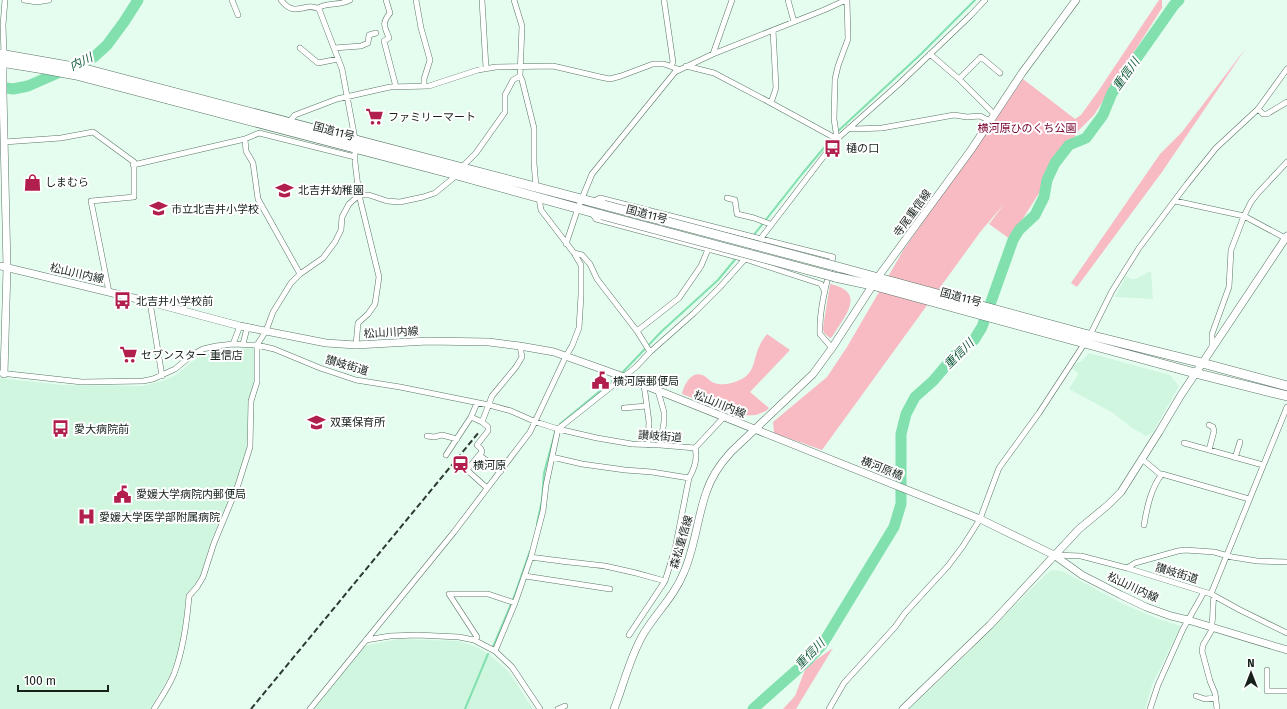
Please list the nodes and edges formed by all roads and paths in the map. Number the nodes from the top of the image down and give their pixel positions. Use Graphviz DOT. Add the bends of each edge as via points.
graph roads {
  1 [pos="5,0"];
  2 [pos="24,0"];
  3 [pos="49,0"];
  4 [pos="232,0"];
  5 [pos="281,0"];
  6 [pos="350,0"];
  7 [pos="386,0"];
  8 [pos="416,0"];
  9 [pos="482,0"];
  10 [pos="514,0"];
  11 [pos="664,0"];
  12 [pos="732,0"];
  13 [pos="788,0"];
  14 [pos="847,0"];
  15 [pos="985,0"];
  16 [pos="1076,0"];
  17 [pos="318,8"];
  18 [pos="238,15"];
  19 [pos="794,22"];
  20 [pos="773,30"];
  21 [pos="376,33"];
  22 [pos="300,48"];
  23 [pos="334,48"];
  24 [pos="713,54"];
  25 [pos="930,54"];
  26 [pos="2,58"];
  27 [pos="338,59"];
  28 [pos="521,66"];
  29 [pos="671,66"];
  30 [pos="686,66"];
  31 [pos="486,68"];
  32 [pos="1287,69"];
  33 [pos="678,70"];
  34 [pos="1000,74"];
  35 [pos="520,76"];
  36 [pos="959,79"];
  37 [pos="396,86"];
  38 [pos="424,86"];
  39 [pos="347,97"];
  40 [pos="1287,102"];
  41 [pos="772,103"];
  42 [pos="2,109"];
  43 [pos="1258,109"];
  44 [pos="995,115"];
  45 [pos="990,121"];
  46 [pos="289,122"];
  47 [pos="849,128"];
  48 [pos="245,139"];
  49 [pos="837,139"];
  50 [pos="4,142"];
  51 [pos="355,149"];
  52 [pos="1287,162"];
  53 [pos="133,166"];
  54 [pos="459,172"];
  55 [pos="536,187"];
  56 [pos="359,195"];
  57 [pos="539,198"];
  58 [pos="727,198"];
  59 [pos="581,199"];
  60 [pos="1174,201"];
  61 [pos="592,202"];
  62 [pos="578,208"];
  63 [pos="591,212"];
  64 [pos="1244,216"];
  65 [pos="770,224"];
  66 [pos="717,228"];
  67 [pos="1286,237"];
  68 [pos="760,238"];
  69 [pos="566,244"];
  70 [pos="708,250"];
  71 [pos="574,253"];
  72 [pos="745,259"];
  73 [pos="4,267"];
  74 [pos="300,274"];
  75 [pos="878,277"];
  76 [pos="872,286"];
  77 [pos="109,292"];
  78 [pos="825,292"];
  79 [pos="150,302"];
  80 [pos="244,327"];
  81 [pos="637,331"];
  82 [pos="266,332"];
  83 [pos="1078,337"];
  84 [pos="1088,339"];
  85 [pos="233,344"];
  86 [pos="243,344"];
  87 [pos="257,345"];
  88 [pos="356,345"];
  89 [pos="520,346"];
  90 [pos="832,348"];
  91 [pos="1212,348"];
  92 [pos="650,352"];
  93 [pos="566,356"];
  94 [pos="1202,363"];
  95 [pos="1195,373"];
  96 [pos="2,374"];
  97 [pos="162,376"];
  98 [pos="624,377"];
  99 [pos="644,385"];
  100 [pos="1287,386"];
  101 [pos="658,391"];
  102 [pos="1287,396"];
  103 [pos="477,403"];
  104 [pos="489,405"];
  105 [pos="646,406"];
  106 [pos="1287,407"];
  107 [pos="624,408"];
  108 [pos="471,416"];
  109 [pos="724,417"];
  110 [pos="482,422"];
  111 [pos="536,422"];
  112 [pos="1209,425"];
  113 [pos="557,429"];
  114 [pos="755,430"];
  115 [pos="427,436"];
  116 [pos="776,438"];
  117 [pos="1187,438"];
  118 [pos="457,439"];
  119 [pos="1240,442"];
  120 [pos="648,445"];
  121 [pos="660,445"];
  122 [pos="695,448"];
  123 [pos="1209,450"];
  124 [pos="446,455"];
  125 [pos="479,455"];
  126 [pos="552,457"];
  127 [pos="1235,458"];
  128 [pos="1142,459"];
  129 [pos="1263,465"];
  130 [pos="501,471"];
  131 [pos="1161,475"];
  132 [pos="690,478"];
  133 [pos="487,488"];
  134 [pos="1249,499"];
  135 [pos="980,519"];
  136 [pos="1144,525"];
  137 [pos="1054,555"];
  138 [pos="1227,556"];
  139 [pos="531,557"];
  140 [pos="1287,562"];
  141 [pos="1127,568"];
  142 [pos="525,576"];
  143 [pos="665,580"];
  144 [pos="610,589"];
  145 [pos="1204,592"];
  146 [pos="1212,595"];
  147 [pos="513,603"];
  148 [pos="1188,620"];
  149 [pos="1212,628"];
  150 [pos="1287,633"];
  151 [pos="629,635"];
  152 [pos="366,640"];
  153 [pos="474,640"];
  154 [pos="1287,650"];
  155 [pos="495,651"];
  156 [pos="1267,670"];
  157 [pos="1287,691"];
  158 [pos="1196,696"];
  159 [pos="1216,698"];
  160 [pos="564,706"];
  161 [pos="154,709"];
  162 [pos="310,709"];
  163 [pos="540,709"];
  164 [pos="558,709"];
  165 [pos="614,709"];
  166 [pos="829,709"];
  167 [pos="903,709"];
  168 [pos="1150,709"];
  169 [pos="1217,709"];
  1 -- 26 [label="street"];
  2 -- 3 [label="street"];
  4 -- 18 [label="street"];
  5 -- 17 [label="street" via="287,7 296,10 306,7"];
  6 -- 17 [label="street"];
  7 -- 37 [label="street" via="390,13 384,24 389,38 384,41"];
  8 -- 38 [label="street" via="430,60"];
  9 -- 31 [label="street"];
  10 -- 28 [label="street" via="522,26"];
  11 -- 29 [label="street" via="673,62"];
  12 -- 24 [label="street"];
  13 -- 19 [label="street"];
  14 -- 19 [label="street"];
  14 -- 49 [label="street" via="848,39 835,79 834,119"];
  15 -- 25 [label="street"];
  16 -- 44 [label="main road, 寺尾重信線" via="1022,73"];
  17 -- 23 [label="street"];
  19 -- 20 [label="street"];
  20 -- 24 [label="street"];
  20 -- 41 [label="street" via="776,88"];
  21 -- 23 [label="street" via="368,35 368,43 361,46"];
  22 -- 27 [label="street" via="318,63"];
  23 -- 27 [label="street"];
  24 -- 30 [label="street"];
  25 -- 36 [label="street"];
  25 -- 47 [label="street"];
  26 -- 42 [label="main road"];
  26 -- 46 [label="highway, 国道11号" via="58,63 85,69"];
  26 -- 51 [label="highway, 国道11号" via="76,75"];
  27 -- 39 [label="street"];
  28 -- 29 [label="street" via="553,66 600,78 610,78 653,64"];
  28 -- 31 [label="street"];
  28 -- 35 [label="street"];
  29 -- 33 [label="street"];
  30 -- 33 [label="street"];
  30 -- 41 [label="street" via="714,74"];
  31 -- 38 [label="street"];
  32 -- 43 [label="street"];
  33 -- 59 [label="street" via="671,75 592,174"];
  34 -- 36 [label="street" via="980,57"];
  35 -- 54 [label="street" via="513,80 505,95 505,112"];
  35 -- 55 [label="street" via="534,128"];
  36 -- 44 [label="street"];
  37 -- 38 [label="street"];
  37 -- 39 [label="street"];
  39 -- 46 [label="street" via="295,115"];
  39 -- 51 [label="street"];
  40 -- 43 [label="street" via="1267,114"];
  41 -- 49 [label="street"];
  42 -- 50 [label="main road"];
  43 -- 60 [label="street" via="1216,148"];
  44 -- 45 [label="main road, 寺尾重信線"];
  45 -- 47 [label="street" via="980,116 954,115 882,128"];
  45 -- 75 [label="main road, 寺尾重信線"];
  46 -- 51 [label="highway, 国道11号"];
  47 -- 49 [label="street"];
  48 -- 51 [label="street" via="259,133"];
  48 -- 53 [label="street"];
  48 -- 74 [label="street" via="246,151 253,164 258,199"];
  49 -- 65 [label="street"];
  50 -- 53 [label="street" via="61,138 93,132 134,162"];
  50 -- 73 [label="main road"];
  51 -- 54 [label="highway, 国道11号"];
  51 -- 56 [label="street"];
  52 -- 64 [label="street" via="1258,193"];
  53 -- 77 [label="street" via="134,197 92,201"];
  54 -- 55 [label="highway, 国道11号"];
  54 -- 56 [label="street" via="434,193 423,197 400,202"];
  54 -- 57 [label="highway, 国道11号"];
  55 -- 59 [label="highway, 国道11号"];
  56 -- 74 [label="street" via="349,204 342,217 335,242 323,258"];
  56 -- 88 [label="street" via="379,277 375,304 358,323"];
  57 -- 62 [label="highway, 国道11号"];
  57 -- 69 [label="street" via="541,210"];
  58 -- 65 [label="street" via="735,200 738,214"];
  59 -- 61 [label="highway, 国道11号"];
  59 -- 62 [label="street"];
  60 -- 64 [label="street"];
  60 -- 84 [label="street" via="1128,265"];
  61 -- 66 [label="street" via="600,198"];
  61 -- 75 [label="highway, 国道11号, bridge"];
  62 -- 63 [label="highway, 国道11号"];
  62 -- 69 [label="street"];
  63 -- 70 [label="street" via="596,219"];
  63 -- 76 [label="highway, 国道11号, bridge"];
  64 -- 67 [label="street"];
  64 -- 91 [label="street" via="1231,250 1229,287 1212,334"];
  65 -- 68 [label="street"];
  66 -- 68 [label="street"];
  66 -- 70 [label="street"];
  67 -- 91 [label="main road"];
  68 -- 72 [label="street"];
  68 -- 78 [label="street" via="833,257"];
  69 -- 71 [label="street"];
  70 -- 72 [label="street"];
  70 -- 81 [label="street" via="701,266 678,298"];
  71 -- 81 [label="street" via="582,255 590,264 597,279"];
  71 -- 93 [label="street" via="581,266 579,328"];
  72 -- 78 [label="street" via="821,284"];
  72 -- 92 [label="street" via="720,288"];
  73 -- 77 [label="main road, 松山川内線"];
  73 -- 96 [label="main road"];
  74 -- 82 [label="street" via="291,283 273,312"];
  75 -- 76 [label="main road, 寺尾重信線"];
  75 -- 83 [label="highway, 国道11号"];
  76 -- 83 [label="highway, 国道11号"];
  76 -- 90 [label="main road, 寺尾重信線"];
  77 -- 79 [label="main road, 松山川内線"];
  78 -- 90 [label="street" via="820,334"];
  79 -- 80 [label="main road, 松山川内線"];
  79 -- 97 [label="street"];
  80 -- 82 [label="main road, 松山川内線"];
  80 -- 85 [label="street"];
  80 -- 86 [label="street"];
  81 -- 92 [label="street"];
  82 -- 87 [label="street"];
  82 -- 88 [label="main road, 松山川内線" via="326,343"];
  83 -- 84 [label="highway, 国道11号"];
  84 -- 94 [label="highway, 国道11号"];
  84 -- 95 [label="highway, 国道11号"];
  84 -- 135 [label="street" via="999,468"];
  85 -- 86 [label="street, 讃岐街道"];
  85 -- 97 [label="street, 讃岐街道" via="203,349"];
  86 -- 87 [label="street, 讃岐街道"];
  87 -- 103 [label="street, 讃岐街道" via="356,380"];
  87 -- 161 [label="street" via="258,382 251,401 250,447 203,577 189,596 188,616 176,668"];
  88 -- 89 [label="main road, 松山川内線" via="456,341"];
  89 -- 93 [label="main road, 松山川内線"];
  89 -- 104 [label="street" via="522,357 492,396"];
  90 -- 114 [label="main road, 寺尾重信線" via="812,374"];
  91 -- 94 [label="main road"];
  92 -- 98 [label="street"];
  93 -- 98 [label="main road, 松山川内線"];
  93 -- 111 [label="street"];
  94 -- 95 [label="main road"];
  94 -- 100 [label="highway, 国道11号"];
  95 -- 102 [label="highway, 国道11号"];
  95 -- 128 [label="main road"];
  96 -- 97 [label="street, 讃岐街道" via="82,382 143,381"];
  98 -- 99 [label="main road, 松山川内線"];
  98 -- 113 [label="street"];
  99 -- 101 [label="main road, 松山川内線"];
  99 -- 105 [label="street"];
  101 -- 109 [label="main road, 松山川内線"];
  101 -- 121 [label="street" via="664,417"];
  103 -- 104 [label="street, 讃岐街道"];
  103 -- 108 [label="street"];
  104 -- 110 [label="street"];
  104 -- 111 [label="street, 讃岐街道"];
  105 -- 107 [label="street"];
  105 -- 120 [label="street" via="649,422"];
  106 -- 129 [label="street"];
  108 -- 110 [label="street"];
  108 -- 118 [label="street"];
  109 -- 114 [label="main road, 松山川内線"];
  109 -- 122 [label="street"];
  110 -- 125 [label="street" via="488,427 488,431 477,445 482,452"];
  111 -- 113 [label="street, 讃岐街道"];
  111 -- 130 [label="street"];
  112 -- 123 [label="street" via="1214,431"];
  113 -- 120 [label="street, 讃岐街道" via="604,440"];
  113 -- 126 [label="street"];
  114 -- 116 [label="main road, 松山川内線"];
  114 -- 165 [label="main road, 森松重信線" via="722,463 711,481 685,572 638,644"];
  115 -- 118 [label="street" via="442,435"];
  116 -- 135 [label="main road, 横河原橋"];
  117 -- 123 [label="street" via="1183,445"];
  118 -- 124 [label="street"];
  119 -- 127 [label="street"];
  120 -- 121 [label="street, 讃岐街道"];
  121 -- 122 [label="street, 讃岐街道"];
  122 -- 132 [label="street" via="697,456"];
  123 -- 127 [label="street"];
  125 -- 130 [label="street"];
  125 -- 133 [label="street" via="467,470"];
  126 -- 132 [label="street" via="582,464"];
  126 -- 139 [label="street" via="543,511"];
  127 -- 129 [label="street"];
  128 -- 131 [label="street"];
  128 -- 137 [label="main road" via="1114,499"];
  129 -- 134 [label="street"];
  130 -- 133 [label="street"];
  131 -- 134 [label="street"];
  131 -- 136 [label="street" via="1149,499"];
  132 -- 143 [label="street" via="675,549"];
  133 -- 152 [label="street"];
  134 -- 138 [label="street"];
  135 -- 137 [label="main road, 松山川内線"];
  135 -- 166 [label="street" via="948,566 844,683"];
  137 -- 141 [label="street, 讃岐街道" via="1081,556"];
  137 -- 148 [label="main road, 松山川内線" via="1082,575 1121,595 1146,607"];
  137 -- 167 [label="main road" via="990,625"];
  138 -- 140 [label="street"];
  138 -- 141 [label="street" via="1194,550 1178,551 1132,564"];
  138 -- 146 [label="street"];
  139 -- 142 [label="street"];
  139 -- 143 [label="street" via="605,566"];
  141 -- 145 [label="street, 讃岐街道"];
  142 -- 144 [label="street"];
  142 -- 147 [label="street"];
  143 -- 151 [label="street"];
  145 -- 146 [label="street, 讃岐街道"];
  145 -- 148 [label="street"];
  146 -- 149 [label="street"];
  146 -- 150 [label="street, 讃岐街道"];
  147 -- 153 [label="street" via="488,594 449,594 477,637"];
  147 -- 155 [label="street"];
  148 -- 149 [label="main road, 松山川内線"];
  148 -- 168 [label="street" via="1158,685"];
  149 -- 154 [label="main road, 松山川内線"];
  149 -- 159 [label="street" via="1202,651"];
  152 -- 153 [label="street" via="417,635"];
  152 -- 162 [label="street"];
  153 -- 155 [label="street"];
  155 -- 163 [label="street" via="512,667"];
  156 -- 157 [label="street" via="1268,691"];
  158 -- 159 [label="street"];
  159 -- 169 [label="street"];
  160 -- 164 [label="street"];
}
